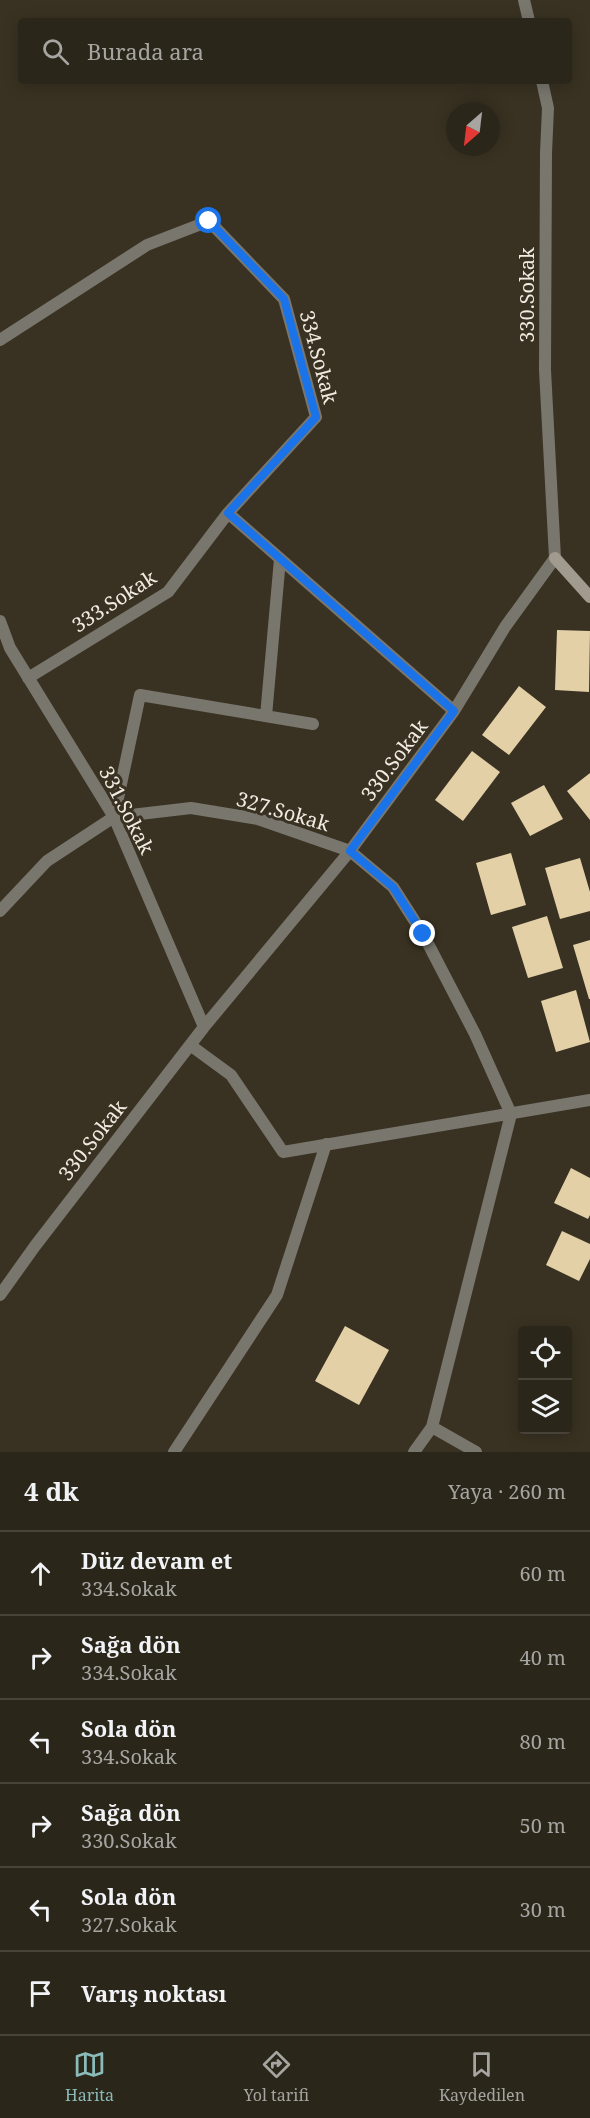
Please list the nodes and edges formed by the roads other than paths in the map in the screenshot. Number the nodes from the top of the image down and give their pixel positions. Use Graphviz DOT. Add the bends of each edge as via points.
graph roads {
  1 [pos="524,0"];
  2 [pos="528,18"];
  3 [pos="543,84"];
  4 [pos="0,340"];
  5 [pos="228,513"];
  6 [pos="555,558"];
  7 [pos="280,559"];
  8 [pos="590,597"];
  9 [pos="0,621"];
  10 [pos="28,678"];
  11 [pos="454,711"];
  12 [pos="266,716"];
  13 [pos="313,724"];
  14 [pos="114,818"];
  15 [pos="350,851"];
  16 [pos="0,912"];
  17 [pos="204,1027"];
  18 [pos="190,1045"];
  19 [pos="590,1100"];
  20 [pos="511,1114"];
  21 [pos="326,1144"];
  22 [pos="0,1295"];
  23 [pos="432,1427"];
  24 [pos="174,1452"];
  25 [pos="414,1452"];
  26 [pos="476,1452"];
  1 -- 2 [label="street"];
  3 -- 6 [label="street, 330.Sokak" via="548,108 545,370"];
  4 -- 5 [label="street, 334.Sokak" via="147,245 209,221 284,299 316,417"];
  5 -- 7 [label="street"];
  5 -- 10 [label="street, 333.Sokak" via="168,592"];
  6 -- 8 [label="street"];
  6 -- 11 [label="street, 330.Sokak" via="505,627"];
  7 -- 11 [label="street"];
  7 -- 12 [label="street"];
  9 -- 10 [label="street, 331.Sokak"];
  10 -- 14 [label="street, 331.Sokak"];
  11 -- 15 [label="street, 330.Sokak"];
  12 -- 13 [label="street"];
  12 -- 14 [label="street" via="140,694"];
  14 -- 15 [label="street, 327.Sokak" via="191,808 258,819"];
  14 -- 16 [label="street, 327.Sokak" via="47,861"];
  14 -- 17 [label="street, 331.Sokak"];
  15 -- 17 [label="street, 330.Sokak"];
  15 -- 20 [label="street, 327.Sokak" via="393,887 423,934 476,1034"];
  17 -- 18 [label="street, 330.Sokak"];
  18 -- 21 [label="street" via="231,1075 283,1152"];
  18 -- 22 [label="street, 330.Sokak"];
  19 -- 20 [label="street"];
  20 -- 21 [label="street"];
  20 -- 23 [label="street"];
  21 -- 24 [label="street" via="277,1295"];
  23 -- 25 [label="street"];
  23 -- 26 [label="street"];
}
